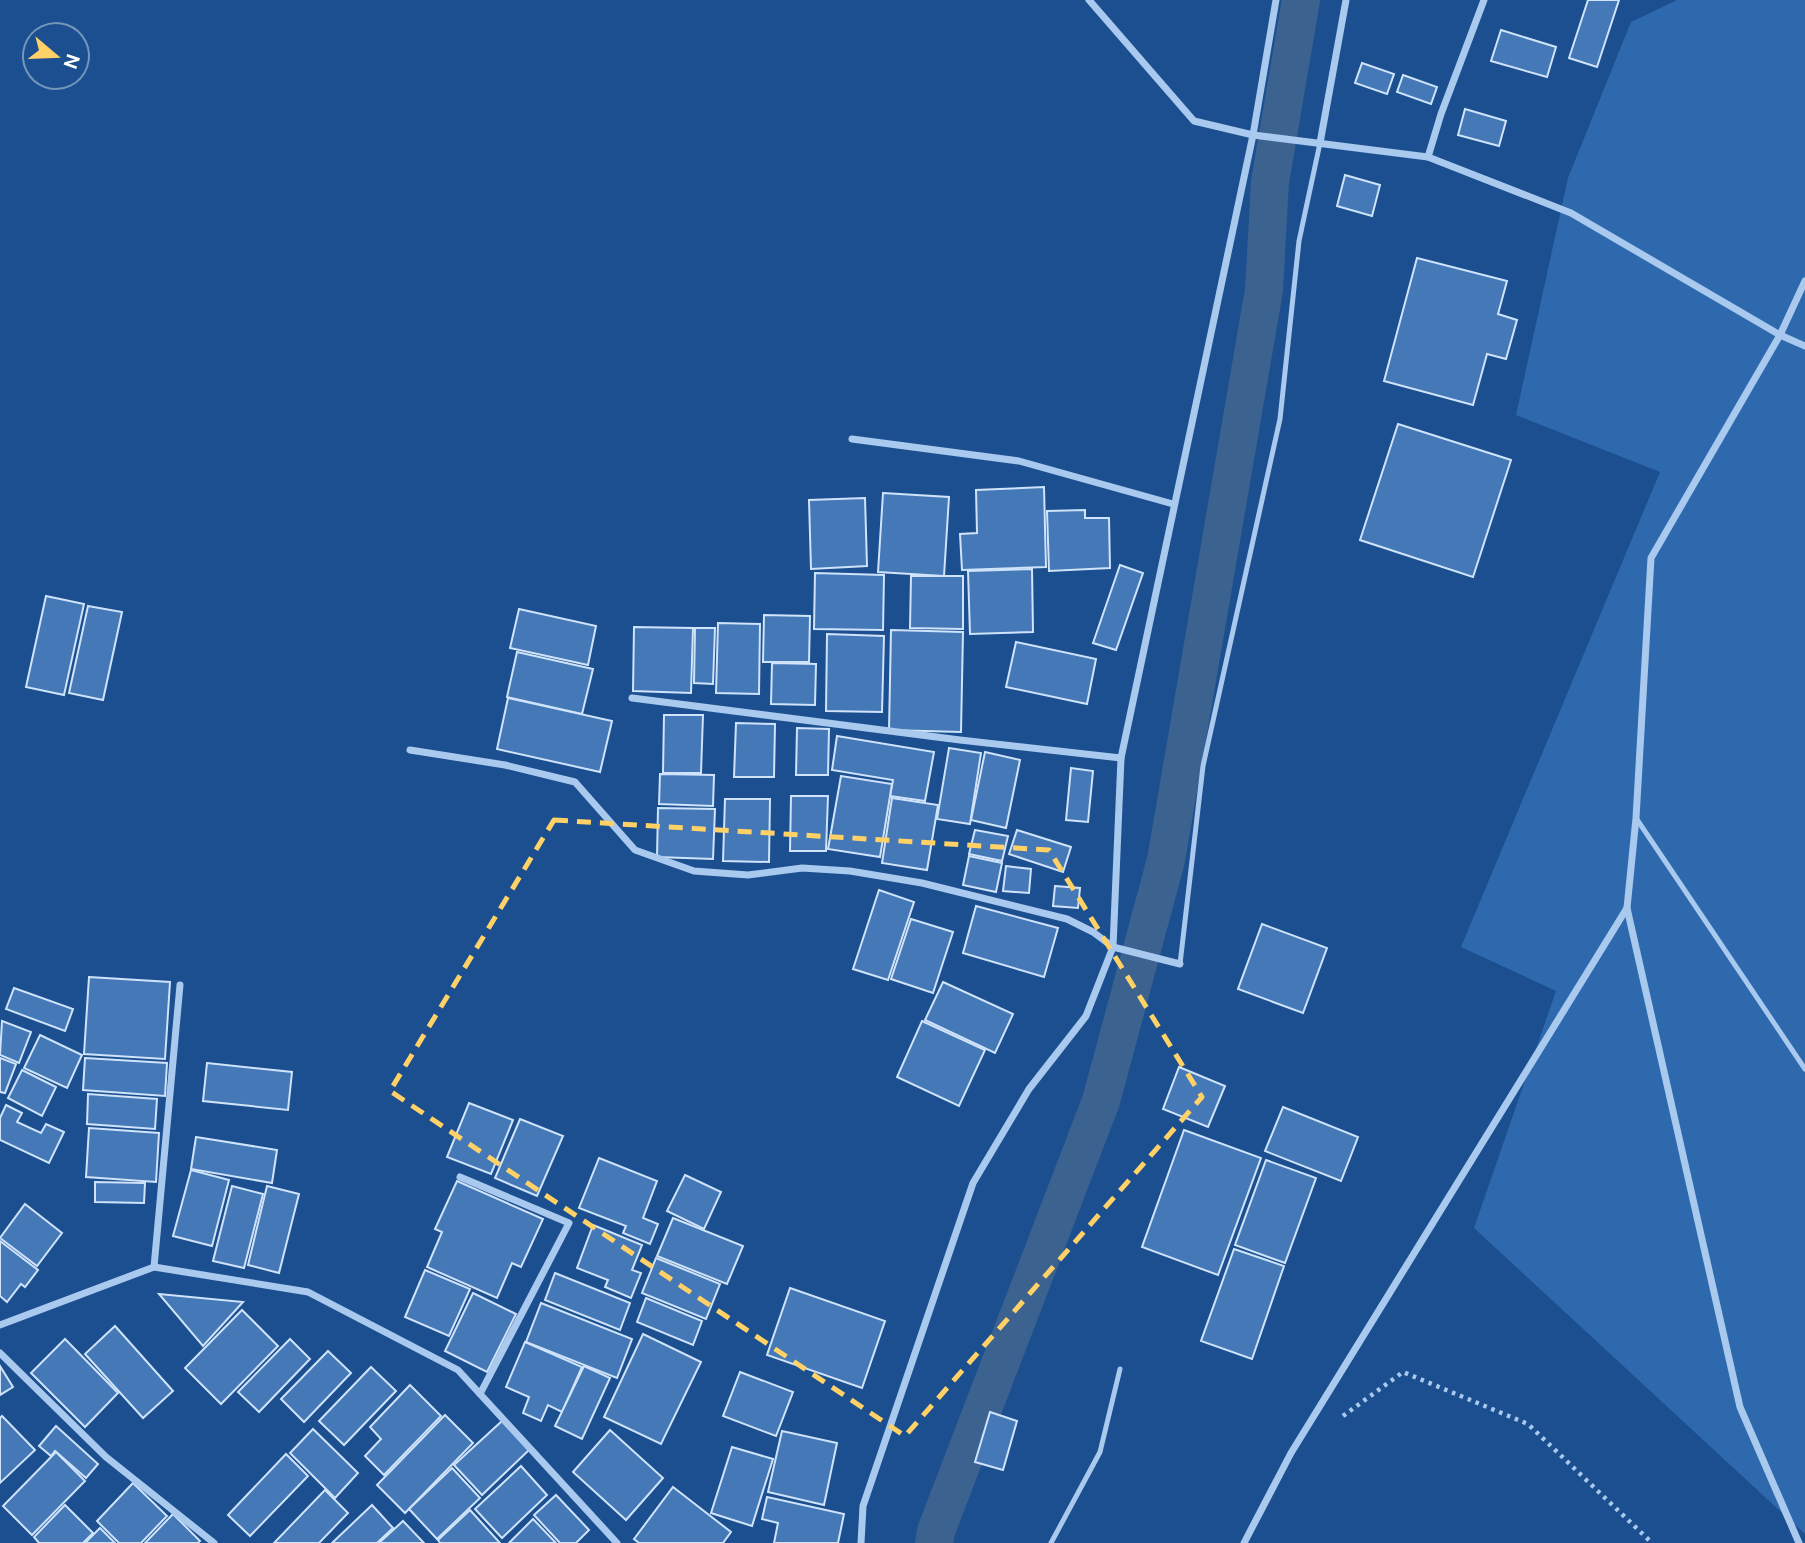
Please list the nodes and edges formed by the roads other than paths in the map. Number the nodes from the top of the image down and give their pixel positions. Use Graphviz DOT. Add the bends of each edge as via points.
graph roads {
  1 [pos="1089,0"];
  2 [pos="1276,0"];
  3 [pos="1346,0"];
  4 [pos="1484,0"];
  5 [pos="1253,135"];
  6 [pos="1320,143"];
  7 [pos="1428,157"];
  8 [pos="1805,281"];
  9 [pos="1780,335"];
  10 [pos="1805,346"];
  11 [pos="852,439"];
  12 [pos="1173,504"];
  13 [pos="632,698"];
  14 [pos="410,750"];
  15 [pos="1121,758"];
  16 [pos="1636,818"];
  17 [pos="1627,908"];
  18 [pos="1113,947"];
  19 [pos="1180,964"];
  20 [pos="180,985"];
  21 [pos="1805,1069"];
  22 [pos="460,1177"];
  23 [pos="153,1267"];
  24 [pos="0,1325"];
  25 [pos="0,1353"];
  26 [pos="1120,1369"];
  27 [pos="481,1394"];
  28 [pos="214,1543"];
  29 [pos="617,1543"];
  30 [pos="861,1543"];
  31 [pos="1051,1543"];
  32 [pos="1244,1543"];
  33 [pos="1799,1543"];
  1 -- 5 [label="street" via="1194,121"];
  2 -- 5 [label="street"];
  3 -- 6 [label="street"];
  4 -- 7 [label="street"];
  5 -- 6 [label="street"];
  5 -- 12 [label="street"];
  6 -- 7 [label="street"];
  6 -- 19 [label="lane" via="1299,241 1280,419 1203,766"];
  7 -- 9 [label="street" via="1571,213"];
  8 -- 9 [label="street"];
  9 -- 10 [label="street"];
  9 -- 16 [label="street" via="1651,558"];
  11 -- 12 [label="street" via="1019,461"];
  12 -- 15 [label="street"];
  13 -- 15 [label="street"];
  14 -- 18 [label="street" via="575,782 635,850 694,871 748,875 802,868 922,883 1067,919"];
  15 -- 18 [label="street"];
  16 -- 17 [label="street"];
  16 -- 21 [label="lane"];
  17 -- 32 [label="street" via="1291,1453"];
  17 -- 33 [label="street" via="1740,1407"];
  18 -- 19 [label="street"];
  18 -- 30 [label="street" via="1086,1016 1029,1089 973,1183 863,1506"];
  20 -- 23 [label="street"];
  22 -- 27 [label="street" via="569,1223"];
  23 -- 24 [label="street"];
  23 -- 27 [label="street" via="308,1292 458,1370"];
  25 -- 28 [label="street" via="106,1457"];
  26 -- 31 [label="lane" via="1100,1452"];
  27 -- 29 [label="street"];
}
